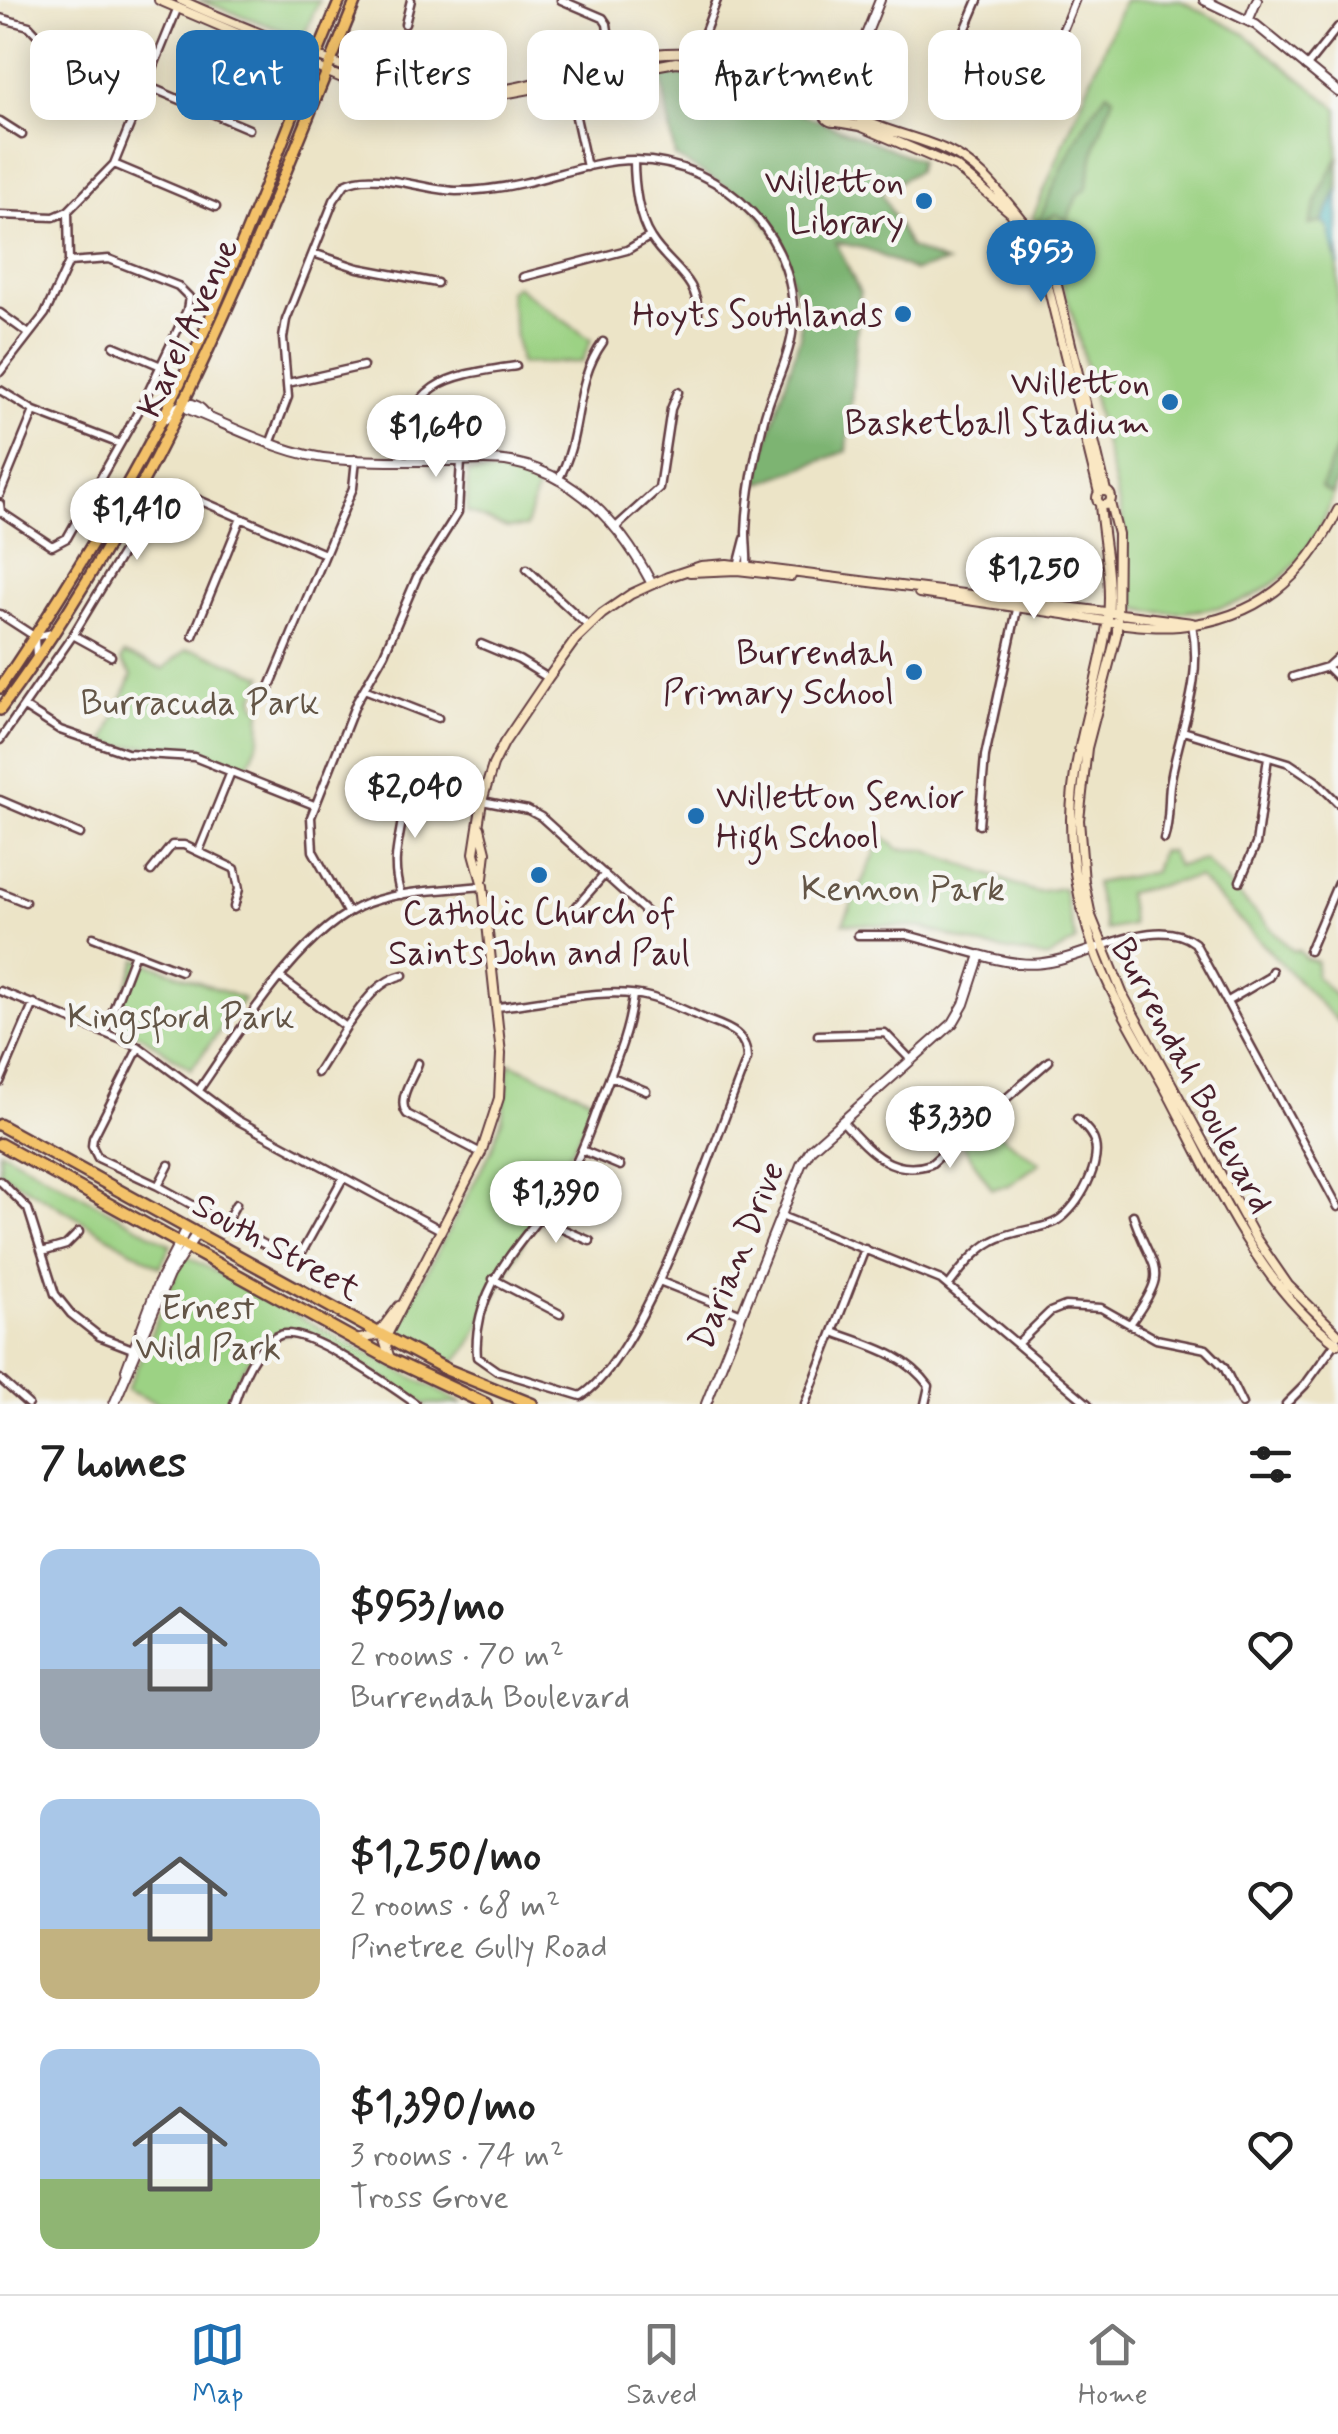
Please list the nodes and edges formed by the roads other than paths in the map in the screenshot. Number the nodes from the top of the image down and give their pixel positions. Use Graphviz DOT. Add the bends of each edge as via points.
graph roads {
  1 [pos="159,0"];
  2 [pos="340,0"];
  3 [pos="356,0"];
  4 [pos="412,0"];
  5 [pos="561,0"];
  6 [pos="717,0"];
  7 [pos="880,0"];
  8 [pos="978,0"];
  9 [pos="1075,0"];
  10 [pos="1204,0"];
  11 [pos="1257,0"];
  12 [pos="179,3"];
  13 [pos="0,18"];
  14 [pos="1248,22"];
  15 [pos="405,24"];
  16 [pos="1338,27"];
  17 [pos="33,30"];
  18 [pos="242,30"];
  19 [pos="608,30"];
  20 [pos="706,30"];
  21 [pos="868,30"];
  22 [pos="319,51"];
  23 [pos="156,57"];
  24 [pos="319,61"];
  25 [pos="331,62"];
  26 [pos="319,65"];
  27 [pos="1306,66"];
  28 [pos="326,72"];
  29 [pos="527,85"];
  30 [pos="527,88"];
  31 [pos="156,90"];
  32 [pos="1338,92"];
  33 [pos="0,120"];
  34 [pos="131,120"];
  35 [pos="292,120"];
  36 [pos="576,120"];
  37 [pos="829,120"];
  38 [pos="839,120"];
  39 [pos="862,120"];
  40 [pos="837,122"];
  41 [pos="249,129"];
  42 [pos="22,136"];
  43 [pos="634,160"];
  44 [pos="114,164"];
  45 [pos="587,167"];
  46 [pos="216,206"];
  47 [pos="68,211"];
  48 [pos="0,215"];
  49 [pos="649,236"];
  50 [pos="1028,237"];
  51 [pos="313,254"];
  52 [pos="69,262"];
  53 [pos="523,277"];
  54 [pos="437,283"];
  55 [pos="0,313"];
  56 [pos="698,317"];
  57 [pos="29,334"];
  58 [pos="603,342"];
  59 [pos="114,346"];
  60 [pos="161,366"];
  61 [pos="363,366"];
  62 [pos="516,366"];
  63 [pos="0,372"];
  64 [pos="180,382"];
  65 [pos="288,383"];
  66 [pos="0,390"];
  67 [pos="678,392"];
  68 [pos="184,403"];
  69 [pos="34,411"];
  70 [pos="156,431"];
  71 [pos="120,444"];
  72 [pos="270,444"];
  73 [pos="1092,454"];
  74 [pos="356,459"];
  75 [pos="401,461"];
  76 [pos="461,461"];
  77 [pos="558,481"];
  78 [pos="0,494"];
  79 [pos="0,504"];
  80 [pos="1338,510"];
  81 [pos="241,518"];
  82 [pos="616,527"];
  83 [pos="746,533"];
  84 [pos="325,554"];
  85 [pos="737,567"];
  86 [pos="748,568"];
  87 [pos="527,569"];
  88 [pos="652,584"];
  89 [pos="1018,606"];
  90 [pos="0,614"];
  91 [pos="1113,617"];
  92 [pos="1192,623"];
  93 [pos="588,626"];
  94 [pos="53,633"];
  95 [pos="74,635"];
  96 [pos="193,636"];
  97 [pos="35,637"];
  98 [pos="481,644"];
  99 [pos="111,656"];
  100 [pos="1338,657"];
  101 [pos="36,658"];
  102 [pos="1327,667"];
  103 [pos="1293,677"];
  104 [pos="548,678"];
  105 [pos="1338,678"];
  106 [pos="0,688"];
  107 [pos="364,689"];
  108 [pos="266,696"];
  109 [pos="24,707"];
  110 [pos="0,710"];
  111 [pos="438,718"];
  112 [pos="1183,730"];
  113 [pos="0,740"];
  114 [pos="1268,756"];
  115 [pos="230,772"];
  116 [pos="403,795"];
  117 [pos="0,800"];
  118 [pos="482,802"];
  119 [pos="1338,803"];
  120 [pos="314,805"];
  121 [pos="979,825"];
  122 [pos="80,834"];
  123 [pos="1164,839"];
  124 [pos="199,852"];
  125 [pos="150,872"];
  126 [pos="606,874"];
  127 [pos="1240,881"];
  128 [pos="1338,883"];
  129 [pos="483,886"];
  130 [pos="0,892"];
  131 [pos="402,895"];
  132 [pos="24,902"];
  133 [pos="234,906"];
  134 [pos="347,912"];
  135 [pos="646,912"];
  136 [pos="569,915"];
  137 [pos="858,936"];
  138 [pos="93,937"];
  139 [pos="1098,948"];
  140 [pos="1309,952"];
  141 [pos="135,953"];
  142 [pos="980,954"];
  143 [pos="181,971"];
  144 [pos="1272,971"];
  145 [pos="403,975"];
  146 [pos="281,978"];
  147 [pos="0,991"];
  148 [pos="632,995"];
  149 [pos="1228,1001"];
  150 [pos="34,1003"];
  151 [pos="496,1007"];
  152 [pos="346,1027"];
  153 [pos="105,1031"];
  154 [pos="818,1035"];
  155 [pos="140,1047"];
  156 [pos="911,1060"];
  157 [pos="1049,1061"];
  158 [pos="418,1062"];
  159 [pos="318,1073"];
  160 [pos="610,1076"];
  161 [pos="0,1082"];
  162 [pos="198,1090"];
  163 [pos="646,1090"];
  164 [pos="1077,1119"];
  165 [pos="842,1121"];
  166 [pos="0,1126"];
  167 [pos="0,1144"];
  168 [pos="582,1150"];
  169 [pos="481,1153"];
  170 [pos="169,1165"];
  171 [pos="620,1166"];
  172 [pos="343,1178"];
  173 [pos="0,1181"];
  174 [pos="158,1186"];
  175 [pos="236,1204"];
  176 [pos="1338,1206"];
  177 [pos="1133,1215"];
  178 [pos="781,1216"];
  179 [pos="537,1218"];
  180 [pos="226,1224"];
  181 [pos="441,1230"];
  182 [pos="192,1231"];
  183 [pos="79,1232"];
  184 [pos="590,1242"];
  185 [pos="184,1244"];
  186 [pos="866,1249"];
  187 [pos="42,1252"];
  188 [pos="493,1279"];
  189 [pos="659,1281"];
  190 [pos="950,1285"];
  191 [pos="560,1314"];
  192 [pos="742,1314"];
  193 [pos="1130,1324"];
  194 [pos="833,1332"];
  195 [pos="382,1335"];
  196 [pos="356,1340"];
  197 [pos="1337,1340"];
  198 [pos="1017,1344"];
  199 [pos="135,1350"];
  200 [pos="390,1359"];
  201 [pos="0,1379"];
  202 [pos="24,1403"];
  203 [pos="114,1404"];
  204 [pos="234,1404"];
  205 [pos="416,1404"];
  206 [pos="486,1404"];
  207 [pos="532,1404"];
  208 [pos="706,1404"];
  209 [pos="804,1404"];
  210 [pos="925,1404"];
  211 [pos="1088,1404"];
  212 [pos="1242,1404"];
  213 [pos="1288,1404"];
  1 -- 12 [label="main road"];
  2 -- 22 [label="main road, Karel Avenue"];
  3 -- 25 [label="main road, Karel Avenue"];
  4 -- 15 [label="street"];
  5 -- 19 [label="street" via="603,18"];
  6 -- 20 [label="street"];
  7 -- 21 [label="street"];
  8 -- 9 [label="street" via="958,58 1026,96 1038,91"];
  10 -- 14 [label="street"];
  11 -- 14 [label="street"];
  12 -- 18 [label="main road"];
  12 -- 23 [label="street"];
  13 -- 17 [label="street"];
  14 -- 27 [label="street"];
  16 -- 27 [label="street"];
  24 -- 25 [label="main road"];
  25 -- 28 [label="main road, Karel Avenue"];
  25 -- 29 [label="main road" via="452,93"];
  26 -- 28 [label="main road"];
  27 -- 32 [label="street"];
  28 -- 30 [label="main road" via="437,100"];
  28 -- 68 [label="main road, Karel Avenue"];
  31 -- 41 [label="street"];
  33 -- 42 [label="street"];
  34 -- 44 [label="street"];
  35 -- 64 [label="main road, Karel Avenue"];
  36 -- 45 [label="street"];
  37 -- 40 [label="main road"];
  38 -- 40 [label="main road"];
  39 -- 50 [label="main road" via="961,158 1002,192"];
  40 -- 50 [label="main road" via="956,168 1012,214"];
  43 -- 45 [label="street"];
  43 -- 49 [label="street"];
  43 -- 83 [label="street" via="686,168 747,205 788,278 792,334 762,424"];
  44 -- 46 [label="street"];
  44 -- 47 [label="street"];
  45 -- 51 [label="street" via="497,188 352,180 334,200"];
  47 -- 48 [label="street" via="54,217"];
  47 -- 52 [label="street"];
  49 -- 53 [label="street" via="627,250"];
  49 -- 56 [label="street" via="692,284"];
  50 -- 73 [label="main road" via="1049,290"];
  50 -- 73 [label="main road" via="1037,233 1055,277"];
  51 -- 54 [label="street"];
  51 -- 65 [label="street" via="283,328"];
  52 -- 57 [label="street"];
  52 -- 60 [label="street" via="108,259 184,290 188,310"];
  55 -- 57 [label="street"];
  57 -- 63 [label="street"];
  58 -- 77 [label="street" via="586,374 573,450"];
  59 -- 60 [label="street"];
  60 -- 71 [label="street"];
  61 -- 65 [label="street"];
  62 -- 75 [label="street" via="466,372 438,384 404,431"];
  64 -- 68 [label="street"];
  64 -- 70 [label="main road, Karel Avenue"];
  65 -- 72 [label="street"];
  66 -- 69 [label="street"];
  67 -- 82 [label="street" via="659,488"];
  68 -- 70 [label="street"];
  68 -- 72 [label="street"];
  68 -- 94 [label="main road, Karel Avenue"];
  69 -- 71 [label="street"];
  69 -- 78 [label="street"];
  70 -- 97 [label="main road, Karel Avenue"];
  71 -- 79 [label="street" via="67,538 52,546 1,512"];
  72 -- 74 [label="street"];
  73 -- 91 [label="main road, Burrendah Boulevard" via="1102,492 1097,499 1105,504"];
  74 -- 75 [label="street"];
  74 -- 84 [label="street" via="353,488"];
  75 -- 76 [label="street"];
  76 -- 77 [label="street" via="510,462"];
  76 -- 107 [label="street" via="458,512 424,561"];
  77 -- 82 [label="street"];
  80 -- 92 [label="main road" via="1293,578 1231,615"];
  81 -- 84 [label="street"];
  81 -- 95 [label="street" via="161,490"];
  81 -- 96 [label="street"];
  82 -- 88 [label="street"];
  83 -- 85 [label="street"];
  83 -- 86 [label="street"];
  84 -- 108 [label="street"];
  85 -- 86 [label="main road"];
  85 -- 88 [label="main road"];
  86 -- 89 [label="main road"];
  86 -- 91 [label="main road"];
  87 -- 93 [label="street"];
  88 -- 93 [label="main road"];
  89 -- 91 [label="main road"];
  89 -- 121 [label="street" via="985,756"];
  90 -- 97 [label="street"];
  91 -- 92 [label="main road"];
  91 -- 139 [label="main road, Burrendah Boulevard" via="1078,746 1071,820 1077,888"];
  92 -- 112 [label="street" via="1196,677"];
  93 -- 104 [label="main road"];
  94 -- 97 [label="street"];
  94 -- 101 [label="main road, Karel Avenue"];
  95 -- 99 [label="street"];
  95 -- 109 [label="street"];
  97 -- 101 [label="street"];
  97 -- 106 [label="main road, Karel Avenue"];
  98 -- 104 [label="street"];
  100 -- 102 [label="street"];
  101 -- 110 [label="main road, Karel Avenue"];
  102 -- 103 [label="street"];
  102 -- 105 [label="street"];
  104 -- 118 [label="main road" via="504,743"];
  107 -- 111 [label="street"];
  107 -- 120 [label="street"];
  109 -- 113 [label="street"];
  109 -- 115 [label="street" via="60,730 127,753 186,755"];
  112 -- 114 [label="street"];
  112 -- 123 [label="street"];
  114 -- 119 [label="street" via="1303,771"];
  114 -- 127 [label="street" via="1256,844"];
  115 -- 120 [label="street"];
  115 -- 124 [label="street"];
  116 -- 131 [label="street" via="394,851"];
  117 -- 122 [label="street"];
  118 -- 126 [label="street" via="541,817"];
  118 -- 129 [label="main road" via="474,852"];
  120 -- 134 [label="street" via="313,851"];
  124 -- 125 [label="street" via="172,845"];
  124 -- 133 [label="street" via="235,869"];
  126 -- 135 [label="street"];
  126 -- 136 [label="street"];
  128 -- 140 [label="street"];
  129 -- 131 [label="street"];
  129 -- 151 [label="main road"];
  130 -- 132 [label="street"];
  131 -- 134 [label="street"];
  134 -- 146 [label="street"];
  137 -- 142 [label="street" via="907,935"];
  138 -- 141 [label="street"];
  139 -- 142 [label="street" via="1040,965"];
  139 -- 149 [label="street" via="1145,934 1186,937"];
  139 -- 197 [label="main road, Burrendah Boulevard" via="1123,1011 1267,1271 1316,1327"];
  141 -- 143 [label="street"];
  141 -- 153 [label="street"];
  142 -- 156 [label="street, Darian Drive" via="960,1014"];
  144 -- 149 [label="street"];
  145 -- 152 [label="street" via="373,991"];
  146 -- 152 [label="street"];
  146 -- 162 [label="street"];
  147 -- 150 [label="street"];
  148 -- 151 [label="street"];
  148 -- 160 [label="street" via="627,1035"];
  148 -- 189 [label="street" via="731,1029 747,1048"];
  149 -- 176 [label="street"];
  150 -- 153 [label="street"];
  150 -- 161 [label="street"];
  151 -- 169 [label="main road" via="500,1087"];
  152 -- 159 [label="street"];
  153 -- 155 [label="street"];
  154 -- 156 [label="street" via="885,1033"];
  155 -- 162 [label="street"];
  155 -- 174 [label="street" via="92,1146 98,1158"];
  156 -- 165 [label="street, Darian Drive"];
  157 -- 165 [label="street" via="931,1164 916,1169 874,1155"];
  158 -- 169 [label="street" via="402,1108"];
  160 -- 163 [label="street"];
  160 -- 168 [label="street"];
  162 -- 172 [label="street" via="237,1120"];
  164 -- 190 [label="street" via="1096,1145 1096,1157 1071,1212 992,1241"];
  165 -- 178 [label="street, Darian Drive" via="806,1156"];
  166 -- 182 [label="highway, South Street"];
  167 -- 185 [label="highway, South Street"];
  168 -- 171 [label="street"];
  168 -- 179 [label="street"];
  169 -- 181 [label="main road"];
  170 -- 174 [label="street"];
  172 -- 180 [label="street" via="296,1257"];
  172 -- 181 [label="street"];
  173 -- 187 [label="street" via="28,1209"];
  174 -- 180 [label="street"];
  175 -- 180 [label="street"];
  177 -- 193 [label="street" via="1158,1274"];
  178 -- 186 [label="street"];
  178 -- 192 [label="street, Darian Drive"];
  179 -- 184 [label="street"];
  179 -- 188 [label="street"];
  181 -- 195 [label="main road"];
  182 -- 185 [label="street"];
  182 -- 195 [label="highway, South Street"];
  183 -- 187 [label="street" via="66,1245"];
  185 -- 196 [label="highway, South Street"];
  185 -- 199 [label="street"];
  186 -- 190 [label="street"];
  186 -- 194 [label="street"];
  187 -- 199 [label="street" via="55,1294 71,1314 99,1336"];
  188 -- 189 [label="street" via="477,1357 497,1371 581,1396 623,1352"];
  188 -- 191 [label="street"];
  189 -- 192 [label="street"];
  190 -- 198 [label="street"];
  192 -- 208 [label="street, Darian Drive"];
  193 -- 198 [label="street" via="1101,1308 1065,1306"];
  193 -- 212 [label="street" via="1156,1340 1206,1349 1224,1367"];
  194 -- 209 [label="street"];
  194 -- 210 [label="street" via="905,1362 928,1386"];
  195 -- 196 [label="main road"];
  195 -- 200 [label="main road"];
  195 -- 207 [label="highway, South Street"];
  196 -- 200 [label="highway, South Street"];
  197 -- 213 [label="street"];
  198 -- 211 [label="street"];
  199 -- 203 [label="street"];
  200 -- 206 [label="highway, South Street"];
  201 -- 202 [label="street"];
  204 -- 205 [label="street" via="260,1352 279,1335 292,1334 322,1345"];
}
